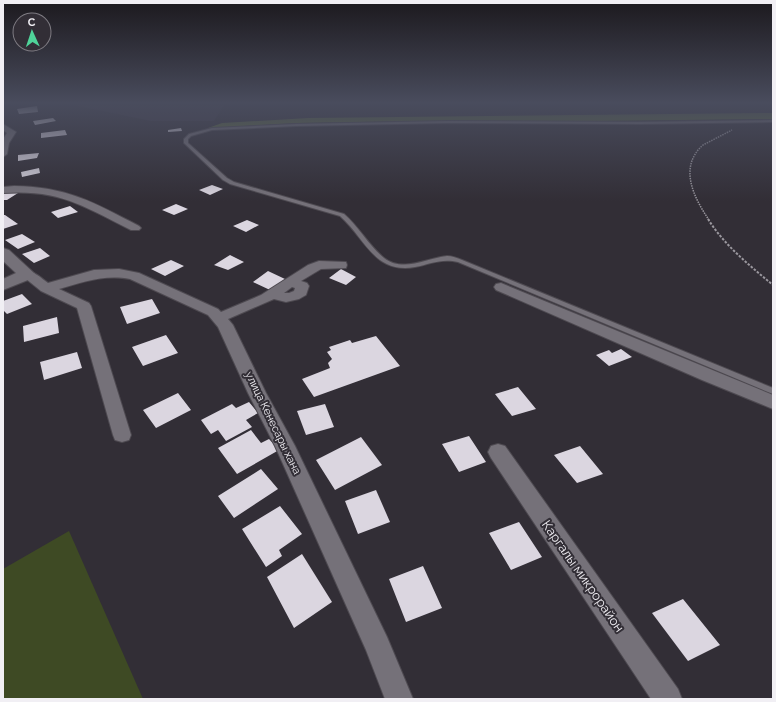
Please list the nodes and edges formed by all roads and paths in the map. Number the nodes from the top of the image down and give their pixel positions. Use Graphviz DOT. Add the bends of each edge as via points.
graph roads {
  1 [pos="10,135"];
  2 [pos="191,135"];
  3 [pos="721,135"];
  4 [pos="3,154"];
  5 [pos="3,190"];
  6 [pos="135,228"];
  7 [pos="3,253"];
  8 [pos="341,265"];
  9 [pos="27,274"];
  10 [pos="3,285"];
  11 [pos="773,285"];
  12 [pos="501,287"];
  13 [pos="46,288"];
  14 [pos="218,318"];
  15 [pos="773,391"];
  16 [pos="773,402"];
  17 [pos="122,435"];
  18 [pos="498,452"];
  19 [pos="399,699"];
  20 [pos="668,699"];
  1 -- 4 [label="street" via="5,143"];
  2 -- 15 [label="lane" via="186,139 186,143 225,179 342,215 382,260 390,264 405,266 449,258 460,261"];
  3 -- 11 [label="path" via="700,148 692,164 691,184 700,208 722,238"];
  5 -- 6 [label="street" via="28,190 66,196 93,205"];
  7 -- 9 [label="street"];
  8 -- 14 [label="street" via="319,265 290,282 302,286 301,292 294,297 280,297 276,292"];
  9 -- 10 [label="street"];
  9 -- 13 [label="street"];
  12 -- 16 [label="street"];
  13 -- 14 [label="street, улица Кенесары хана" via="94,274 119,273 134,276 213,312"];
  13 -- 17 [label="street" via="84,306"];
  14 -- 19 [label="street, улица Кенесары хана" via="225,325 288,453 378,646"];
  18 -- 20 [label="street, Каргалы микрорайон"];
}
